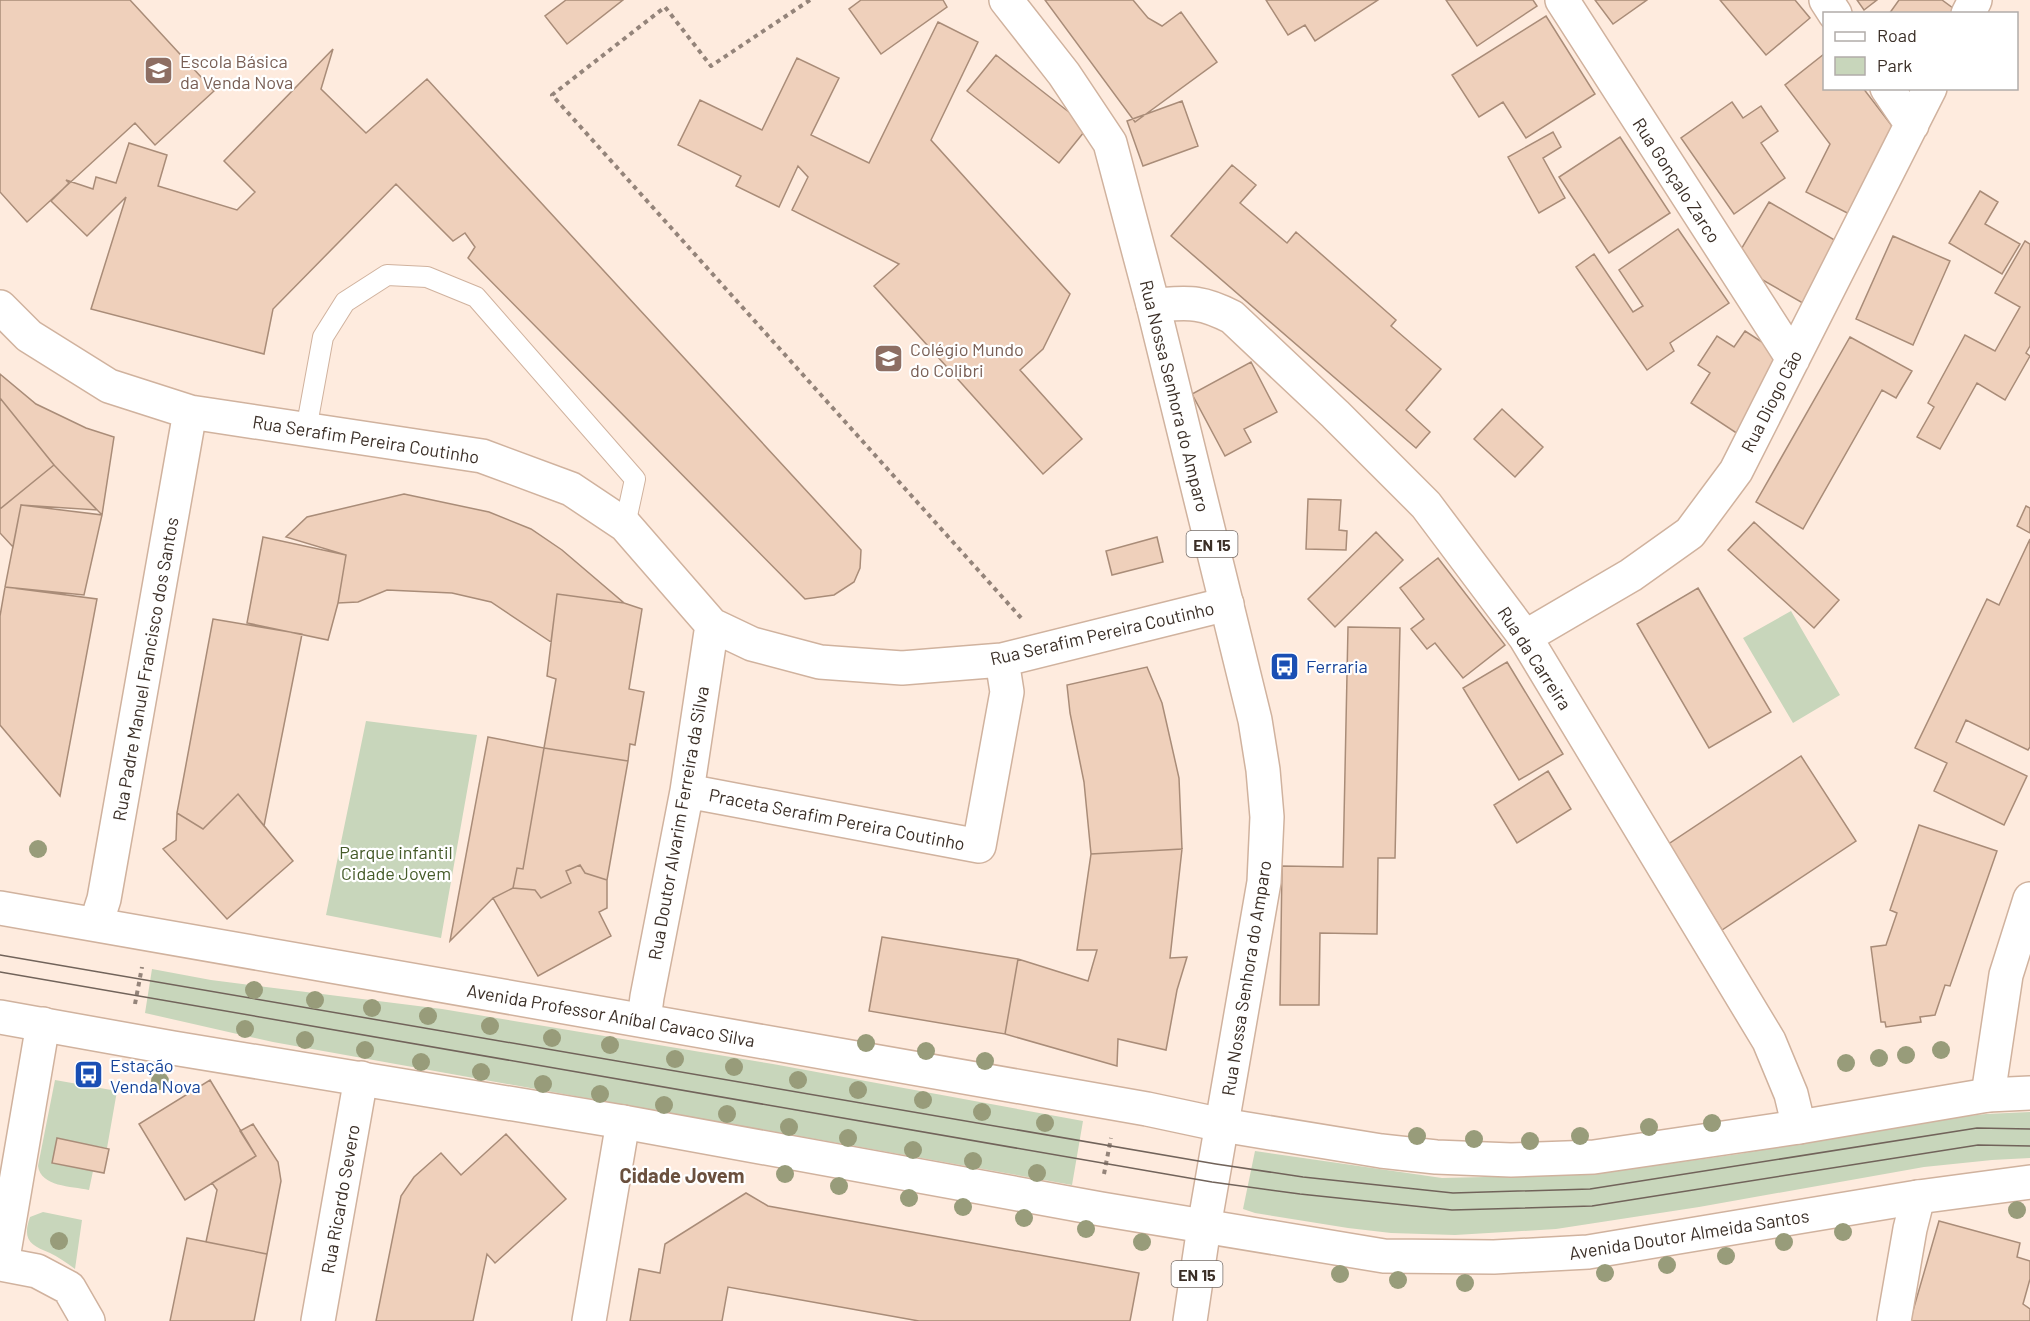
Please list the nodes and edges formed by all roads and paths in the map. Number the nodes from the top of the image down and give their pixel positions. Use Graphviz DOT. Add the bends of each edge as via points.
graph roads {
  1 [pos="810,0"];
  2 [pos="1006,0"];
  3 [pos="1562,0"];
  4 [pos="1888,90"];
  5 [pos="1929,90"];
  6 [pos="1912,125"];
  7 [pos="1153,305"];
  8 [pos="0,307"];
  9 [pos="1792,359"];
  10 [pos="190,412"];
  11 [pos="306,430"];
  12 [pos="625,525"];
  13 [pos="1227,604"];
  14 [pos="712,625"];
  15 [pos="1525,637"];
  16 [pos="1050,649"];
  17 [pos="1002,660"];
  18 [pos="687,791"];
  19 [pos="2030,899"];
  20 [pos="0,908"];
  21 [pos="96,924"];
  22 [pos="143,962"];
  23 [pos="135,1006"];
  24 [pos="0,1017"];
  25 [pos="644,1020"];
  26 [pos="43,1024"];
  27 [pos="361,1077"];
  28 [pos="2030,1093"];
  29 [pos="1988,1095"];
  30 [pos="623,1122"];
  31 [pos="1222,1125"];
  32 [pos="1799,1127"];
  33 [pos="1112,1132"];
  34 [pos="1102,1182"];
  35 [pos="2030,1182"];
  36 [pos="1918,1197"];
  37 [pos="1204,1227"];
  38 [pos="1,1264"];
  39 [pos="88,1321"];
  40 [pos="318,1321"];
  41 [pos="589,1321"];
  42 [pos="1190,1321"];
  43 [pos="1894,1321"];
  1 -- 16 [label="path" via="711,66 665,7 552,95"];
  2 -- 7 [label="street, Rua Nossa Senhora do Amparo / EN 15" via="1064,74 1110,143"];
  3 -- 9 [label="street, Rua Gonçalo Zarco"];
  4 -- 6 [label="street"];
  5 -- 6 [label="street, Rua Diogo Cão"];
  6 -- 9 [label="street, Rua Diogo Cão"];
  7 -- 13 [label="street, Rua Nossa Senhora do Amparo / EN 15"];
  7 -- 15 [label="street, Rua da Carreira" via="1196,303 1215,308 1262,343 1426,505"];
  8 -- 10 [label="street, Rua Serafim Pereira Coutinho" via="29,336 109,386"];
  9 -- 15 [label="street, Rua Diogo Cão" via="1736,471 1690,533 1631,575"];
  10 -- 11 [label="street, Rua Serafim Pereira Coutinho"];
  10 -- 21 [label="street, Rua Padre Manuel Francisco dos Santos" via="104,899"];
  11 -- 12 [label="street, Rua Serafim Pereira Coutinho" via="482,456 571,489"];
  11 -- 12 [label="lane" via="323,337 345,302 387,275 427,277 476,297 635,479"];
  12 -- 14 [label="street, Rua Serafim Pereira Coutinho"];
  13 -- 16 [label="street, Rua Serafim Pereira Coutinho"];
  13 -- 31 [label="street, Rua Nossa Senhora do Amparo / EN 15" via="1255,720 1267,817 1264,882"];
  14 -- 17 [label="street, Rua Serafim Pereira Coutinho" via="752,644 820,662 902,668"];
  14 -- 18 [label="street, Rua Doutor Alvarim Ferreira da Silva"];
  15 -- 32 [label="street, Rua da Carreira" via="1769,1041 1791,1094"];
  16 -- 17 [label="street, Rua Serafim Pereira Coutinho"];
  17 -- 18 [label="street, Praceta Serafim Pereira Coutinho" via="1007,692 979,846"];
  18 -- 25 [label="street, Rua Doutor Alvarim Ferreira da Silva"];
  19 -- 29 [label="street" via="2006,975"];
  20 -- 21 [label="street, Avenida Professor Aníbal Cavaco Silva"];
  21 -- 25 [label="street, Avenida Professor Aníbal Cavaco Silva"];
  22 -- 23 [label="path"];
  24 -- 26 [label="street"];
  25 -- 31 [label="street, Avenida Professor Aníbal Cavaco Silva"];
  26 -- 27 [label="street"];
  26 -- 38 [label="street"];
  27 -- 30 [label="street"];
  27 -- 40 [label="street, Rua Ricardo Severo"];
  28 -- 29 [label="street"];
  29 -- 32 [label="street"];
  30 -- 37 [label="street"];
  30 -- 41 [label="street"];
  31 -- 32 [label="street" via="1381,1151 1511,1160 1594,1157"];
  31 -- 37 [label="street, Rua Nossa Senhora do Amparo / EN 15"];
  33 -- 34 [label="path"];
  35 -- 36 [label="street, Avenida Doutor Almeida Santos"];
  36 -- 37 [label="street, Avenida Doutor Almeida Santos" via="1588,1252 1494,1257 1384,1256"];
  36 -- 43 [label="street"];
  37 -- 42 [label="street, Rua Nossa Senhora do Amparo / EN 15"];
  38 -- 39 [label="street" via="37,1271 69,1288"];
}
